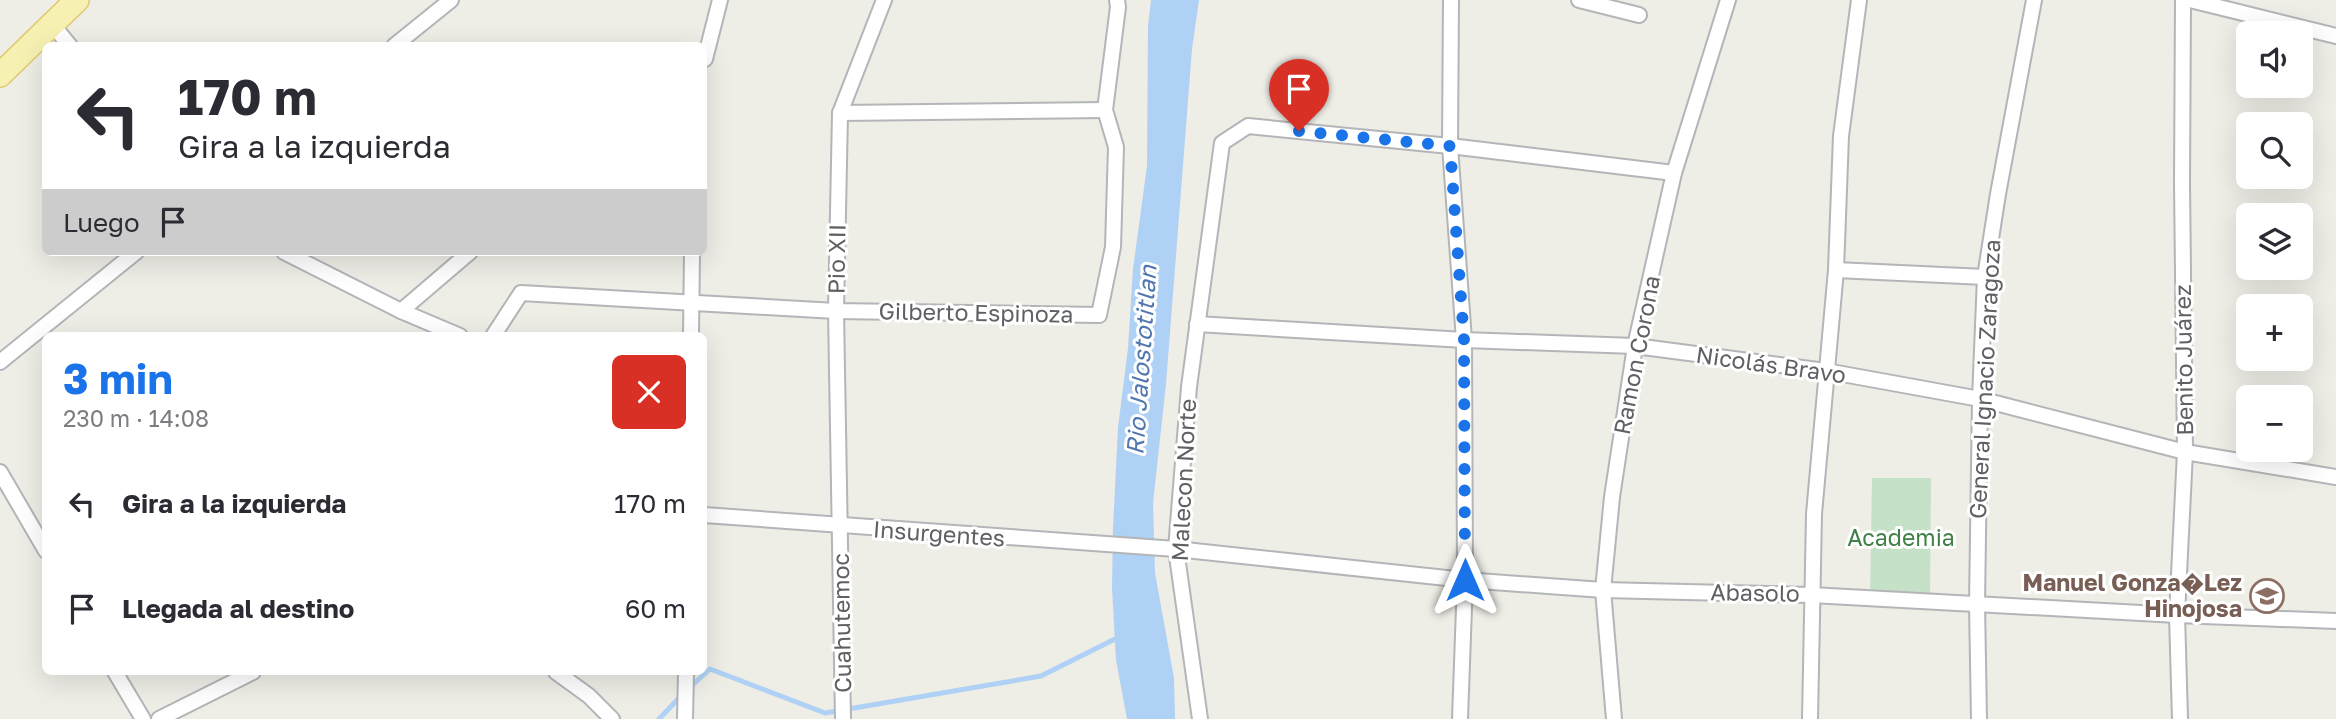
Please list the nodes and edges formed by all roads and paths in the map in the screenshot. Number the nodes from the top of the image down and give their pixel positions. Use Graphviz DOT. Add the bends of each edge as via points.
graph roads {
  1 [pos="77,0"];
  2 [pos="451,0"];
  3 [pos="720,0"];
  4 [pos="884,0"];
  5 [pos="1117,0"];
  6 [pos="1451,0"];
  7 [pos="1579,0"];
  8 [pos="1728,0"];
  9 [pos="1859,0"];
  10 [pos="2034,0"];
  11 [pos="2183,0"];
  12 [pos="2190,0"];
  13 [pos="1639,15"];
  14 [pos="52,24"];
  15 [pos="2336,36"];
  16 [pos="67,42"];
  17 [pos="399,42"];
  18 [pos="707,51"];
  19 [pos="0,75"];
  20 [pos="1105,110"];
  21 [pos="840,113"];
  22 [pos="1450,146"];
  23 [pos="1674,173"];
  24 [pos="131,256"];
  25 [pos="298,256"];
  26 [pos="465,256"];
  27 [pos="692,256"];
  28 [pos="1836,270"];
  29 [pos="1986,277"];
  30 [pos="691,302"];
  31 [pos="401,311"];
  32 [pos="835,311"];
  33 [pos="1197,324"];
  34 [pos="451,332"];
  35 [pos="495,332"];
  36 [pos="691,332"];
  37 [pos="1464,340"];
  38 [pos="1636,346"];
  39 [pos="0,362"];
  40 [pos="1826,371"];
  41 [pos="1980,400"];
  42 [pos="2185,453"];
  43 [pos="0,472"];
  44 [pos="2336,477"];
  45 [pos="707,515"];
  46 [pos="841,526"];
  47 [pos="42,544"];
  48 [pos="1168,549"];
  49 [pos="1465,580"];
  50 [pos="1603,590"];
  51 [pos="1811,594"];
  52 [pos="1977,604"];
  53 [pos="2177,615"];
  54 [pos="2336,621"];
  55 [pos="117,675"];
  56 [pos="247,675"];
  57 [pos="560,675"];
  58 [pos="686,675"];
  59 [pos="685,713"];
  60 [pos="143,719"];
  61 [pos="159,719"];
  62 [pos="612,719"];
  63 [pos="843,719"];
  64 [pos="1200,719"];
  65 [pos="1460,719"];
  66 [pos="1614,719"];
  67 [pos="1810,719"];
  68 [pos="1979,719"];
  69 [pos="2180,719"];
  1 -- 14 [label="main road"];
  2 -- 17 [label="street"];
  3 -- 18 [label="street"];
  4 -- 21 [label="street, Pio XII"];
  5 -- 20 [label="street"];
  6 -- 22 [label="street"];
  7 -- 13 [label="street"];
  8 -- 23 [label="street, Ramon Corona"];
  9 -- 28 [label="street" via="1841,136"];
  10 -- 29 [label="street, General Ignacio Zaragoza"];
  11 -- 42 [label="street, Benito Juárez"];
  12 -- 15 [label="street"];
  14 -- 16 [label="street"];
  14 -- 19 [label="main road"];
  20 -- 21 [label="street"];
  20 -- 32 [label="street, Gilberto Espinoza" via="1115,147 1113,247 1099,315"];
  21 -- 32 [label="street, Pio XII"];
  22 -- 23 [label="street, Malecon Norte"];
  22 -- 33 [label="street, Malecon Norte" via="1248,126 1222,144"];
  22 -- 37 [label="street"];
  23 -- 38 [label="street, Ramon Corona"];
  24 -- 39 [label="street"];
  25 -- 31 [label="street"];
  26 -- 31 [label="street"];
  27 -- 30 [label="street"];
  28 -- 29 [label="street"];
  28 -- 40 [label="street"];
  29 -- 41 [label="street, General Ignacio Zaragoza"];
  30 -- 32 [label="street, Gilberto Espinoza"];
  30 -- 35 [label="street, Gilberto Espinoza" via="521,293"];
  30 -- 36 [label="street"];
  31 -- 34 [label="street"];
  32 -- 46 [label="street, Pio XII"];
  33 -- 37 [label="street, Nicolás Bravo"];
  33 -- 48 [label="street, Malecon Norte"];
  37 -- 38 [label="street, Nicolás Bravo"];
  37 -- 49 [label="street"];
  38 -- 40 [label="street, Nicolás Bravo"];
  38 -- 50 [label="street, Ramon Corona" via="1612,497"];
  40 -- 41 [label="street, Nicolás Bravo"];
  40 -- 51 [label="street"];
  41 -- 42 [label="street, Nicolás Bravo"];
  41 -- 52 [label="street, General Ignacio Zaragoza"];
  42 -- 44 [label="street, Nicolás Bravo"];
  42 -- 53 [label="street, Benito Juárez"];
  43 -- 47 [label="street"];
  45 -- 46 [label="street, Insurgentes"];
  46 -- 48 [label="street, Insurgentes"];
  46 -- 63 [label="street, Cuahutemoc"];
  48 -- 49 [label="street, Abasolo"];
  48 -- 64 [label="street, Malecon Norte"];
  49 -- 50 [label="street, Abasolo"];
  49 -- 65 [label="street"];
  50 -- 51 [label="street, Abasolo"];
  50 -- 66 [label="street, Ramon Corona"];
  51 -- 52 [label="street, Abasolo"];
  51 -- 67 [label="street"];
  52 -- 53 [label="street, Abasolo"];
  52 -- 68 [label="street, General Ignacio Zaragoza"];
  53 -- 54 [label="street, Abasolo"];
  53 -- 69 [label="street, Benito Juárez"];
  55 -- 60 [label="street"];
  56 -- 61 [label="street"];
  57 -- 62 [label="street"];
  58 -- 59 [label="street"];
}
